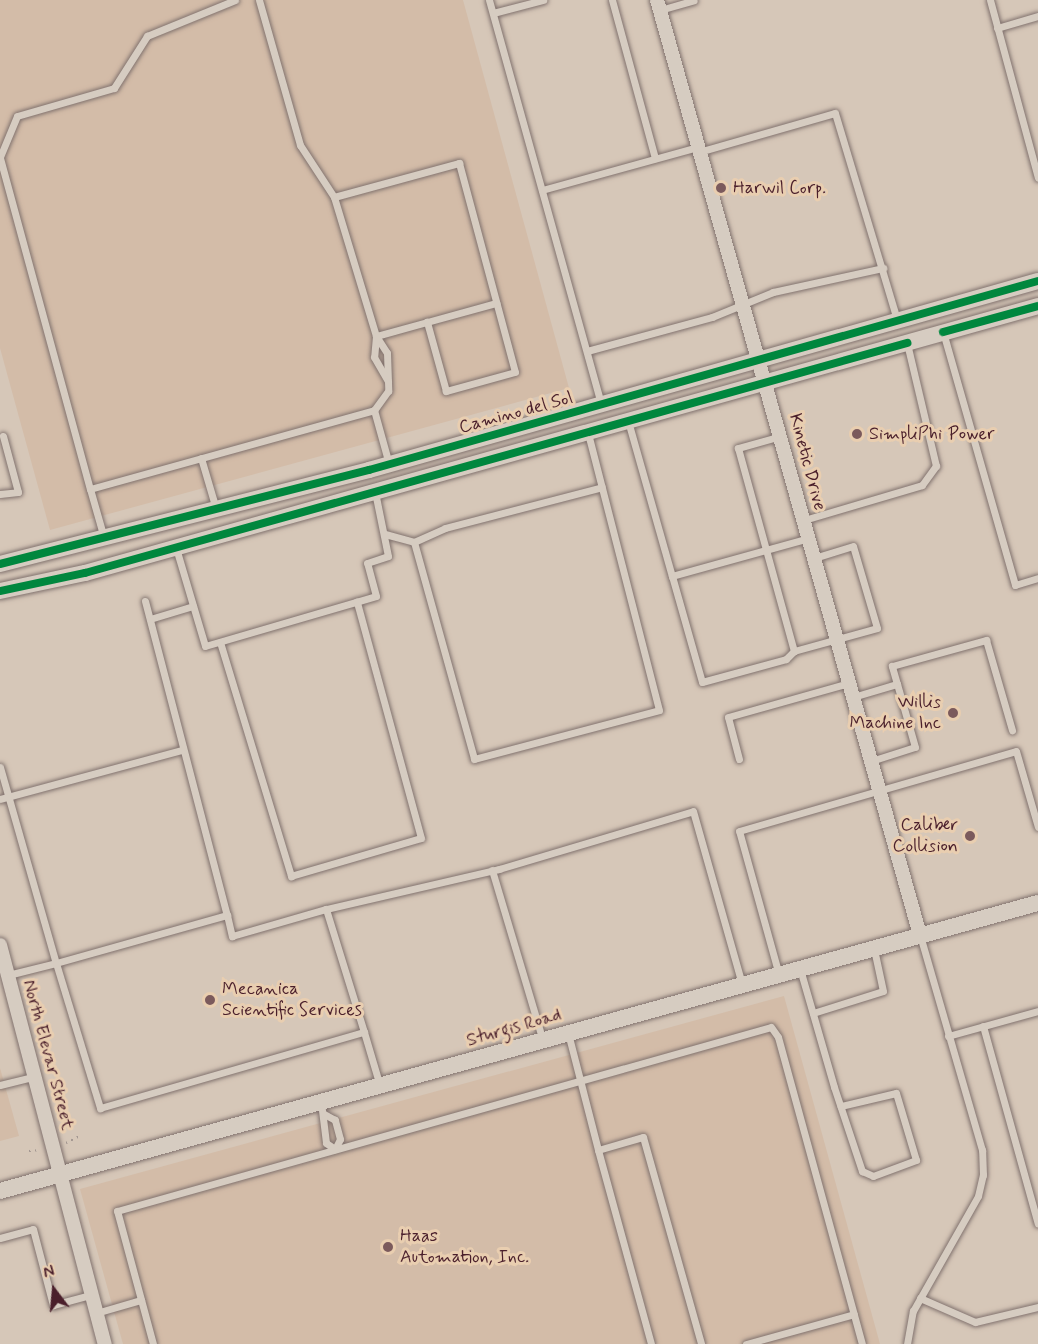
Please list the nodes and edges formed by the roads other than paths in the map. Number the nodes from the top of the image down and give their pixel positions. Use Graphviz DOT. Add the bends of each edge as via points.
graph roads {
  1 [pos="235,0"];
  2 [pos="259,0"];
  3 [pos="489,0"];
  4 [pos="543,0"];
  5 [pos="612,0"];
  6 [pos="694,0"];
  7 [pos="990,0"];
  8 [pos="658,5"];
  9 [pos="493,14"];
  10 [pos="1038,16"];
  11 [pos="998,28"];
  12 [pos="698,149"];
  13 [pos="0,158"];
  14 [pos="655,158"];
  15 [pos="1038,178"];
  16 [pos="542,190"];
  17 [pos="333,197"];
  18 [pos="883,268"];
  19 [pos="1038,281"];
  20 [pos="496,303"];
  21 [pos="741,304"];
  22 [pos="1038,306"];
  23 [pos="897,321"];
  24 [pos="427,322"];
  25 [pos="944,332"];
  26 [pos="376,336"];
  27 [pos="907,343"];
  28 [pos="587,351"];
  29 [pos="760,360"];
  30 [pos="388,381"];
  31 [pos="766,383"];
  32 [pos="602,405"];
  33 [pos="374,410"];
  34 [pos="628,421"];
  35 [pos="588,433"];
  36 [pos="3,436"];
  37 [pos="782,436"];
  38 [pos="201,458"];
  39 [pos="389,464"];
  40 [pos="369,470"];
  41 [pos="602,487"];
  42 [pos="90,489"];
  43 [pos="375,492"];
  44 [pos="0,494"];
  45 [pos="216,509"];
  46 [pos="804,519"];
  47 [pos="385,534"];
  48 [pos="809,538"];
  49 [pos="104,540"];
  50 [pos="414,542"];
  51 [pos="176,548"];
  52 [pos="766,550"];
  53 [pos="814,558"];
  54 [pos="0,564"];
  55 [pos="672,576"];
  56 [pos="1038,578"];
  57 [pos="0,591"];
  58 [pos="145,601"];
  59 [pos="357,602"];
  60 [pos="193,606"];
  61 [pos="150,619"];
  62 [pos="837,639"];
  63 [pos="220,642"];
  64 [pos="794,651"];
  65 [pos="849,683"];
  66 [pos="897,684"];
  67 [pos="853,697"];
  68 [pos="1012,730"];
  69 [pos="181,750"];
  70 [pos="739,759"];
  71 [pos="871,760"];
  72 [pos="0,767"];
  73 [pos="880,790"];
  74 [pos="8,795"];
  75 [pos="0,799"];
  76 [pos="1038,827"];
  77 [pos="492,870"];
  78 [pos="1038,903"];
  79 [pos="326,909"];
  80 [pos="227,915"];
  81 [pos="920,935"];
  82 [pos="0,945"];
  83 [pos="874,948"];
  84 [pos="56,963"];
  85 [pos="800,969"];
  86 [pos="8,975"];
  87 [pos="779,975"];
  88 [pos="742,985"];
  89 [pos="1038,1011"];
  90 [pos="813,1013"];
  91 [pos="982,1026"];
  92 [pos="364,1032"];
  93 [pos="568,1033"];
  94 [pos="948,1036"];
  95 [pos="543,1041"];
  96 [pos="36,1076"];
  97 [pos="579,1078"];
  98 [pos="0,1085"];
  99 [pos="381,1086"];
  100 [pos="842,1106"];
  101 [pos="322,1108"];
  102 [pos="335,1149"];
  103 [pos="598,1150"];
  104 [pos="60,1174"];
  105 [pos="0,1191"];
  106 [pos="1038,1224"];
  107 [pos="0,1238"];
  108 [pos="91,1295"];
  109 [pos="920,1298"];
  110 [pos="141,1300"];
  111 [pos="1038,1307"];
  112 [pos="96,1313"];
  113 [pos="854,1314"];
  114 [pos="105,1344"];
  115 [pos="153,1344"];
  116 [pos="651,1344"];
  117 [pos="701,1344"];
  118 [pos="746,1344"];
  119 [pos="862,1344"];
  120 [pos="907,1344"];
  1 -- 13 [label="lane" via="147,36 114,88 17,116"];
  2 -- 17 [label="lane" via="300,144"];
  3 -- 9 [label="lane"];
  4 -- 9 [label="lane"];
  5 -- 14 [label="lane"];
  6 -- 8 [label="lane"];
  7 -- 11 [label="lane"];
  8 -- 12 [label="street, Kinetic Drive"];
  9 -- 16 [label="lane"];
  10 -- 11 [label="lane"];
  11 -- 15 [label="lane"];
  12 -- 14 [label="lane"];
  12 -- 18 [label="lane" via="835,113"];
  12 -- 21 [label="street, Kinetic Drive"];
  13 -- 42 [label="lane"];
  14 -- 16 [label="lane"];
  16 -- 28 [label="lane"];
  17 -- 20 [label="lane" via="459,163"];
  17 -- 26 [label="lane"];
  18 -- 21 [label="lane"];
  18 -- 23 [label="lane"];
  19 -- 23 [label="street, Camino del Sol"];
  20 -- 24 [label="lane"];
  20 -- 24 [label="lane" via="514,372 446,391"];
  21 -- 28 [label="lane"];
  21 -- 29 [label="street, Kinetic Drive"];
  22 -- 25 [label="street, Camino del Sol"];
  23 -- 29 [label="street, Camino del Sol"];
  24 -- 26 [label="lane"];
  25 -- 27 [label="street, Camino del Sol"];
  25 -- 56 [label="lane" via="1015,585"];
  26 -- 30 [label="lane" via="387,353"];
  26 -- 30 [label="lane" via="374,357"];
  27 -- 31 [label="street, Camino del Sol"];
  27 -- 46 [label="lane" via="936,466 921,486"];
  28 -- 32 [label="lane"];
  29 -- 31 [label="street, Kinetic Drive"];
  29 -- 32 [label="street, Camino del Sol"];
  30 -- 33 [label="lane" via="385,400"];
  31 -- 34 [label="street, Camino del Sol"];
  31 -- 37 [label="street, Kinetic Drive"];
  32 -- 39 [label="street, Camino del Sol"];
  33 -- 38 [label="lane"];
  33 -- 39 [label="lane"];
  34 -- 35 [label="street, Camino del Sol"];
  34 -- 55 [label="lane"];
  35 -- 41 [label="lane"];
  35 -- 43 [label="street, Camino del Sol"];
  36 -- 44 [label="lane" via="18,492"];
  37 -- 46 [label="street, Kinetic Drive"];
  37 -- 52 [label="lane" via="738,448"];
  38 -- 42 [label="lane"];
  38 -- 45 [label="lane"];
  39 -- 40 [label="street, Camino del Sol"];
  40 -- 43 [label="street"];
  40 -- 45 [label="street, Camino del Sol"];
  41 -- 50 [label="lane" via="445,528"];
  41 -- 50 [label="lane" via="660,710 474,759"];
  42 -- 49 [label="lane"];
  43 -- 47 [label="lane"];
  43 -- 51 [label="street, Camino del Sol"];
  45 -- 49 [label="street, Camino del Sol"];
  46 -- 48 [label="street, Kinetic Drive"];
  47 -- 50 [label="lane"];
  47 -- 59 [label="lane" via="388,556 367,563 376,596"];
  48 -- 52 [label="lane"];
  48 -- 53 [label="street, Kinetic Drive"];
  49 -- 54 [label="street, Camino del Sol"];
  51 -- 57 [label="street, Camino del Sol"];
  51 -- 60 [label="lane"];
  52 -- 55 [label="lane"];
  52 -- 64 [label="lane"];
  53 -- 62 [label="street, Kinetic Drive"];
  53 -- 62 [label="lane" via="853,546 877,628"];
  55 -- 64 [label="lane" via="702,682 786,659"];
  58 -- 61 [label="lane"];
  59 -- 63 [label="lane"];
  59 -- 63 [label="lane" via="421,838 291,876"];
  60 -- 61 [label="lane"];
  60 -- 63 [label="lane" via="205,646"];
  61 -- 69 [label="lane"];
  62 -- 64 [label="lane"];
  62 -- 65 [label="street, Kinetic Drive"];
  65 -- 67 [label="street, Kinetic Drive"];
  65 -- 70 [label="lane" via="728,717"];
  66 -- 67 [label="lane"];
  66 -- 68 [label="lane" via="892,666 986,639"];
  66 -- 71 [label="lane" via="915,747"];
  67 -- 71 [label="street, Kinetic Drive"];
  69 -- 74 [label="lane"];
  69 -- 80 [label="lane"];
  71 -- 73 [label="street, Kinetic Drive"];
  72 -- 74 [label="lane"];
  73 -- 76 [label="lane" via="1016,751"];
  73 -- 81 [label="street, Kinetic Drive"];
  73 -- 87 [label="lane" via="738,831"];
  74 -- 75 [label="lane"];
  74 -- 84 [label="lane"];
  77 -- 79 [label="lane"];
  77 -- 88 [label="lane" via="693,811"];
  77 -- 95 [label="lane"];
  78 -- 81 [label="street, Sturgis Road"];
  79 -- 80 [label="lane" via="232,936"];
  79 -- 92 [label="lane"];
  80 -- 84 [label="lane"];
  81 -- 83 [label="street, Sturgis Road"];
  81 -- 94 [label="lane"];
  82 -- 86 [label="street, North Elevar Street"];
  83 -- 85 [label="street, Sturgis Road"];
  83 -- 90 [label="lane" via="883,991"];
  84 -- 86 [label="lane"];
  84 -- 92 [label="lane" via="100,1108"];
  85 -- 87 [label="street, Sturgis Road"];
  85 -- 90 [label="lane"];
  86 -- 96 [label="street, North Elevar Street"];
  87 -- 88 [label="street, Sturgis Road"];
  88 -- 93 [label="street, Sturgis Road"];
  89 -- 91 [label="lane"];
  90 -- 100 [label="lane"];
  91 -- 94 [label="lane"];
  91 -- 106 [label="lane"];
  92 -- 99 [label="lane"];
  93 -- 95 [label="street, Sturgis Road"];
  93 -- 97 [label="lane"];
  94 -- 109 [label="lane" via="982,1150 983,1175 978,1196"];
  95 -- 99 [label="street, Sturgis Road"];
  96 -- 98 [label="lane"];
  96 -- 104 [label="street, North Elevar Street"];
  97 -- 102 [label="lane"];
  97 -- 103 [label="lane"];
  97 -- 113 [label="lane" via="771,1027 778,1037"];
  99 -- 101 [label="street, Sturgis Road"];
  100 -- 100 [label="lane" via="864,1175 916,1160 896,1093"];
  101 -- 102 [label="lane" via="320,1124 326,1143"];
  101 -- 102 [label="lane" via="334,1120 340,1139"];
  101 -- 104 [label="street, Sturgis Road"];
  102 -- 110 [label="lane" via="117,1211"];
  103 -- 116 [label="lane"];
  103 -- 117 [label="lane" via="642,1137"];
  104 -- 105 [label="street, Sturgis Road"];
  104 -- 108 [label="street, North Elevar Street"];
  107 -- 108 [label="lane" via="33,1229 53,1305"];
  108 -- 112 [label="street, North Elevar Street"];
  109 -- 111 [label="lane" via="975,1322"];
  109 -- 120 [label="lane"];
  110 -- 112 [label="lane"];
  110 -- 115 [label="lane"];
  112 -- 114 [label="street, North Elevar Street"];
  113 -- 118 [label="lane"];
  113 -- 119 [label="lane"];
}
